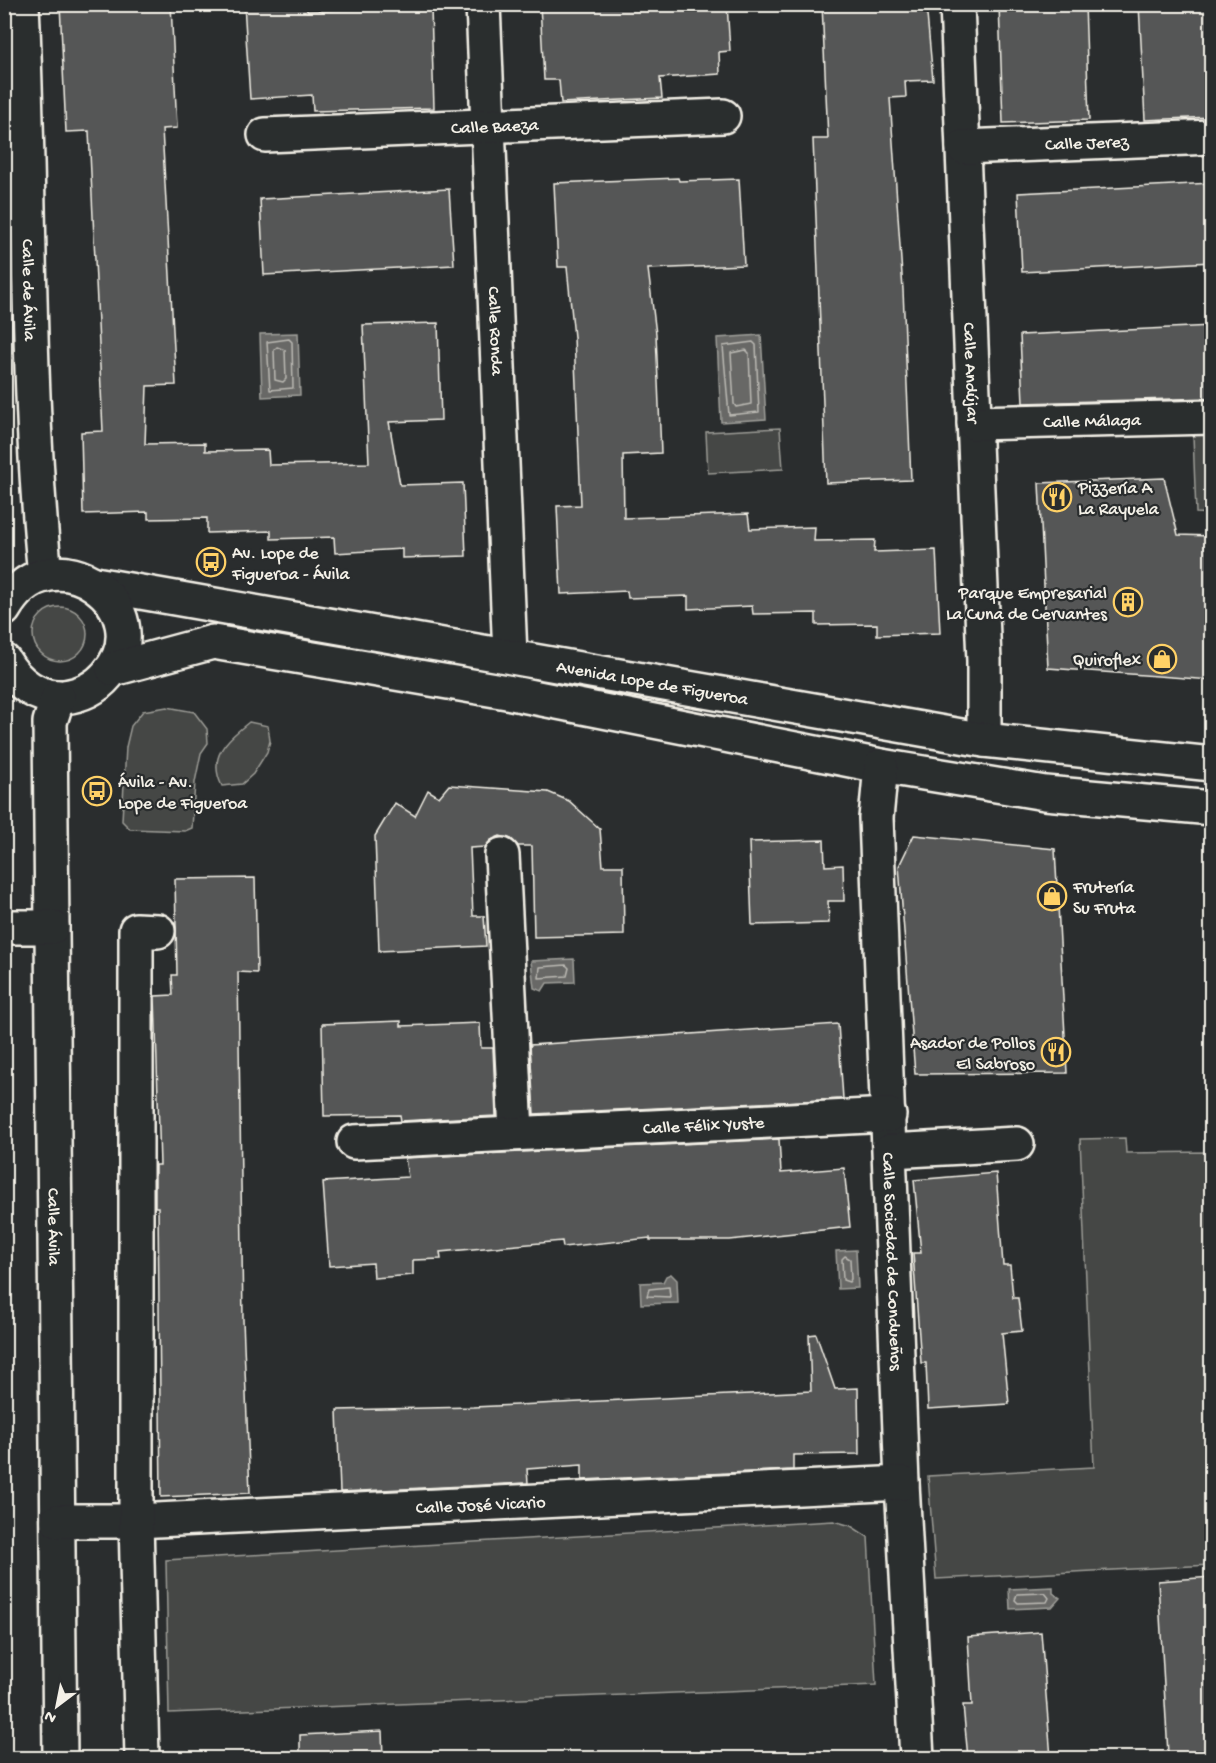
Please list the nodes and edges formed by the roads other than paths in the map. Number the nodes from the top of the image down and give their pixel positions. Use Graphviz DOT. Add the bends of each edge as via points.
graph roads {
  1 [pos="22,4"];
  2 [pos="483,4"];
  3 [pos="957,4"];
  4 [pos="723,116"];
  5 [pos="18,120"];
  6 [pos="486,126"];
  7 [pos="266,135"];
  8 [pos="1212,137"];
  9 [pos="963,147"];
  10 [pos="1212,417"];
  11 [pos="974,423"];
  12 [pos="45,575"];
  13 [pos="95,584"];
  14 [pos="4,609"];
  15 [pos="510,656"];
  16 [pos="4,661"];
  17 [pos="113,669"];
  18 [pos="58,697"];
  19 [pos="984,740"];
  20 [pos="1212,764"];
  21 [pos="881,766"];
  22 [pos="1212,808"];
  23 [pos="502,855"];
  24 [pos="4,927"];
  25 [pos="52,927"];
  26 [pos="158,931"];
  27 [pos="889,1115"];
  28 [pos="516,1132"];
  29 [pos="354,1142"];
  30 [pos="1017,1144"];
  31 [pos="890,1151"];
  32 [pos="902,1483"];
  33 [pos="58,1521"];
  34 [pos="136,1521"];
  35 [pos="60,1758"];
  36 [pos="142,1758"];
  37 [pos="917,1758"];
  1 -- 5 [label="street, Calle de Ávila"];
  2 -- 6 [label="street, Calle Ronda"];
  3 -- 9 [label="street, Calle Andújar"];
  4 -- 6 [label="street, Calle Baeza"];
  5 -- 12 [label="street, Calle de Ávila" via="36,481"];
  6 -- 7 [label="street, Calle Baeza"];
  6 -- 15 [label="street, Calle Ronda"];
  8 -- 9 [label="street, Calle Jerez"];
  9 -- 11 [label="street, Calle Andújar"];
  10 -- 11 [label="street, Calle Málaga"];
  11 -- 19 [label="street, Calle Andújar"];
  12 -- 13 [label="street, Avenida Lope de Figueroa" via="70,573"];
  12 -- 14 [label="street" via="24,584"];
  13 -- 15 [label="street, Avenida Lope de Figueroa"];
  13 -- 17 [label="street" via="114,604 120,618 123,634"];
  15 -- 19 [label="street, Avenida Lope de Figueroa"];
  16 -- 18 [label="street" via="25,686"];
  17 -- 18 [label="street" via="87,691"];
  17 -- 21 [label="street, Avenida Lope de Figueroa" via="213,642 507,692"];
  18 -- 25 [label="street, Calle Ávila" via="50,722"];
  19 -- 20 [label="street, Avenida Lope de Figueroa"];
  21 -- 22 [label="street, Avenida Lope de Figueroa" via="1045,793"];
  21 -- 27 [label="street, Calle Sociedad de Condueños" via="876,818"];
  23 -- 28 [label="street"];
  24 -- 25 [label="street"];
  25 -- 33 [label="street, Calle Ávila"];
  26 -- 34 [label="street" via="136,930"];
  27 -- 28 [label="street, Calle Félix Yuste"];
  27 -- 31 [label="street, Calle Sociedad de Condueños"];
  28 -- 29 [label="street, Calle Félix Yuste"];
  30 -- 31 [label="street"];
  31 -- 32 [label="street, Calle Sociedad de Condueños"];
  32 -- 34 [label="street, Calle José Vicario"];
  32 -- 37 [label="street, Calle Sociedad de Condueños"];
  33 -- 34 [label="street, Calle José Vicario"];
  33 -- 35 [label="street, Calle Ávila"];
  34 -- 36 [label="street"];
}
